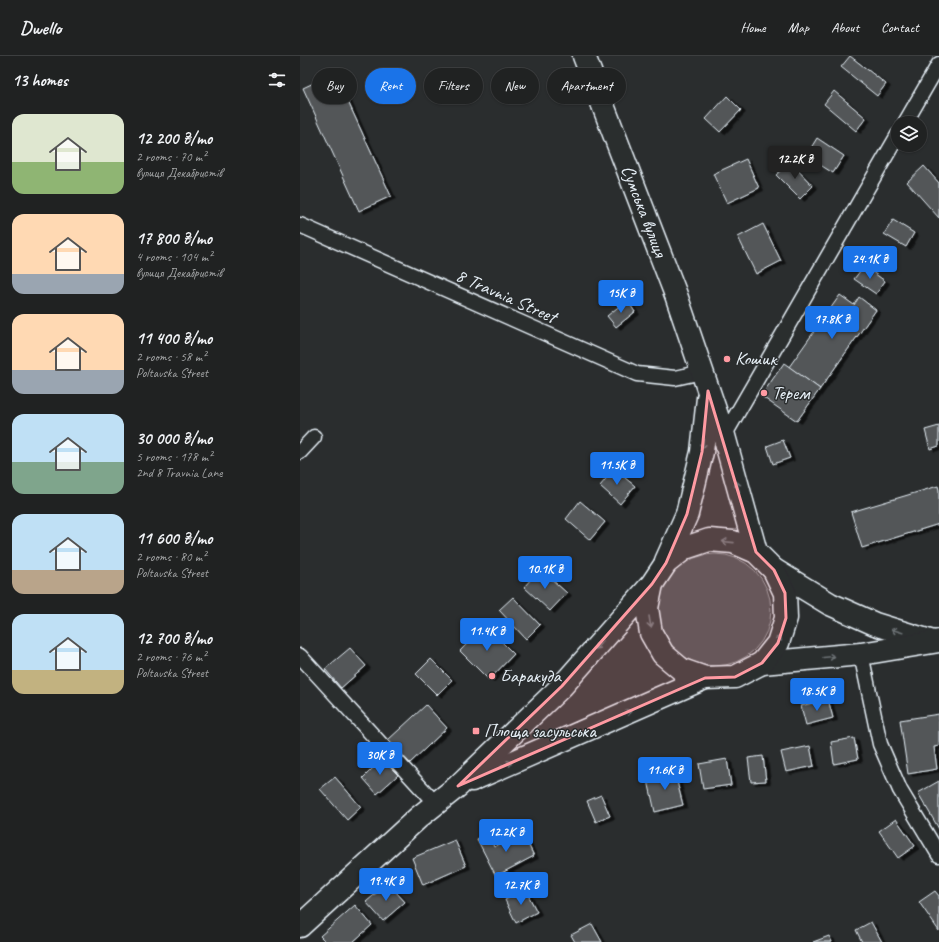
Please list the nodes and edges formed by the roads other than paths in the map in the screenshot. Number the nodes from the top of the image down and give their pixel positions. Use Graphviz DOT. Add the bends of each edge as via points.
graph roads {
  1 [pos="584,56"];
  2 [pos="939,64"];
  3 [pos="909,116"];
  4 [pos="891,147"];
  5 [pos="300,225"];
  6 [pos="705,381"];
  7 [pos="724,436"];
  8 [pos="314,437"];
  9 [pos="300,452"];
  10 [pos="756,552"];
  11 [pos="666,563"];
  12 [pos="774,570"];
  13 [pos="652,584"];
  14 [pos="937,642"];
  15 [pos="861,654"];
  16 [pos="300,656"];
  17 [pos="762,663"];
  18 [pos="705,678"];
  19 [pos="458,786"];
  20 [pos="436,804"];
  21 [pos="939,855"];
  22 [pos="300,926"];
  1 -- 6 [label="main road, Сумська вулиця" via="676,295"];
  2 -- 3 [label="street"];
  4 -- 7 [label="street"];
  5 -- 6 [label="street, 8 Travnia Street" via="637,374"];
  6 -- 7 [label="main road, Сумська вулиця"];
  6 -- 11 [label="main road, one-way" via="702,452 686,514"];
  10 -- 7 [label="main road, Сумська вулиця, one-way"];
  8 -- 9 [label="street"];
  10 -- 11 [label="main road, one-way" via="733,542 709,540 685,548"];
  10 -- 12 [label="main road"];
  11 -- 13 [label="main road"];
  14 -- 12 [label="main road, one-way" via="875,624 830,604"];
  17 -- 12 [label="main road, one-way" via="778,643 786,618 785,593"];
  13 -- 18 [label="main road, one-way" via="647,608 651,632 663,654 682,670"];
  13 -- 19 [label="main road, one-way" via="562,686"];
  14 -- 15 [label="main road"];
  17 -- 15 [label="main road, one-way"];
  15 -- 21 [label="street" via="880,744 900,790"];
  16 -- 20 [label="street"];
  17 -- 18 [label="main road" via="735,677"];
  19 -- 18 [label="main road, one-way"];
  19 -- 20 [label="main road"];
  20 -- 22 [label="main road" via="418,817"];
}
